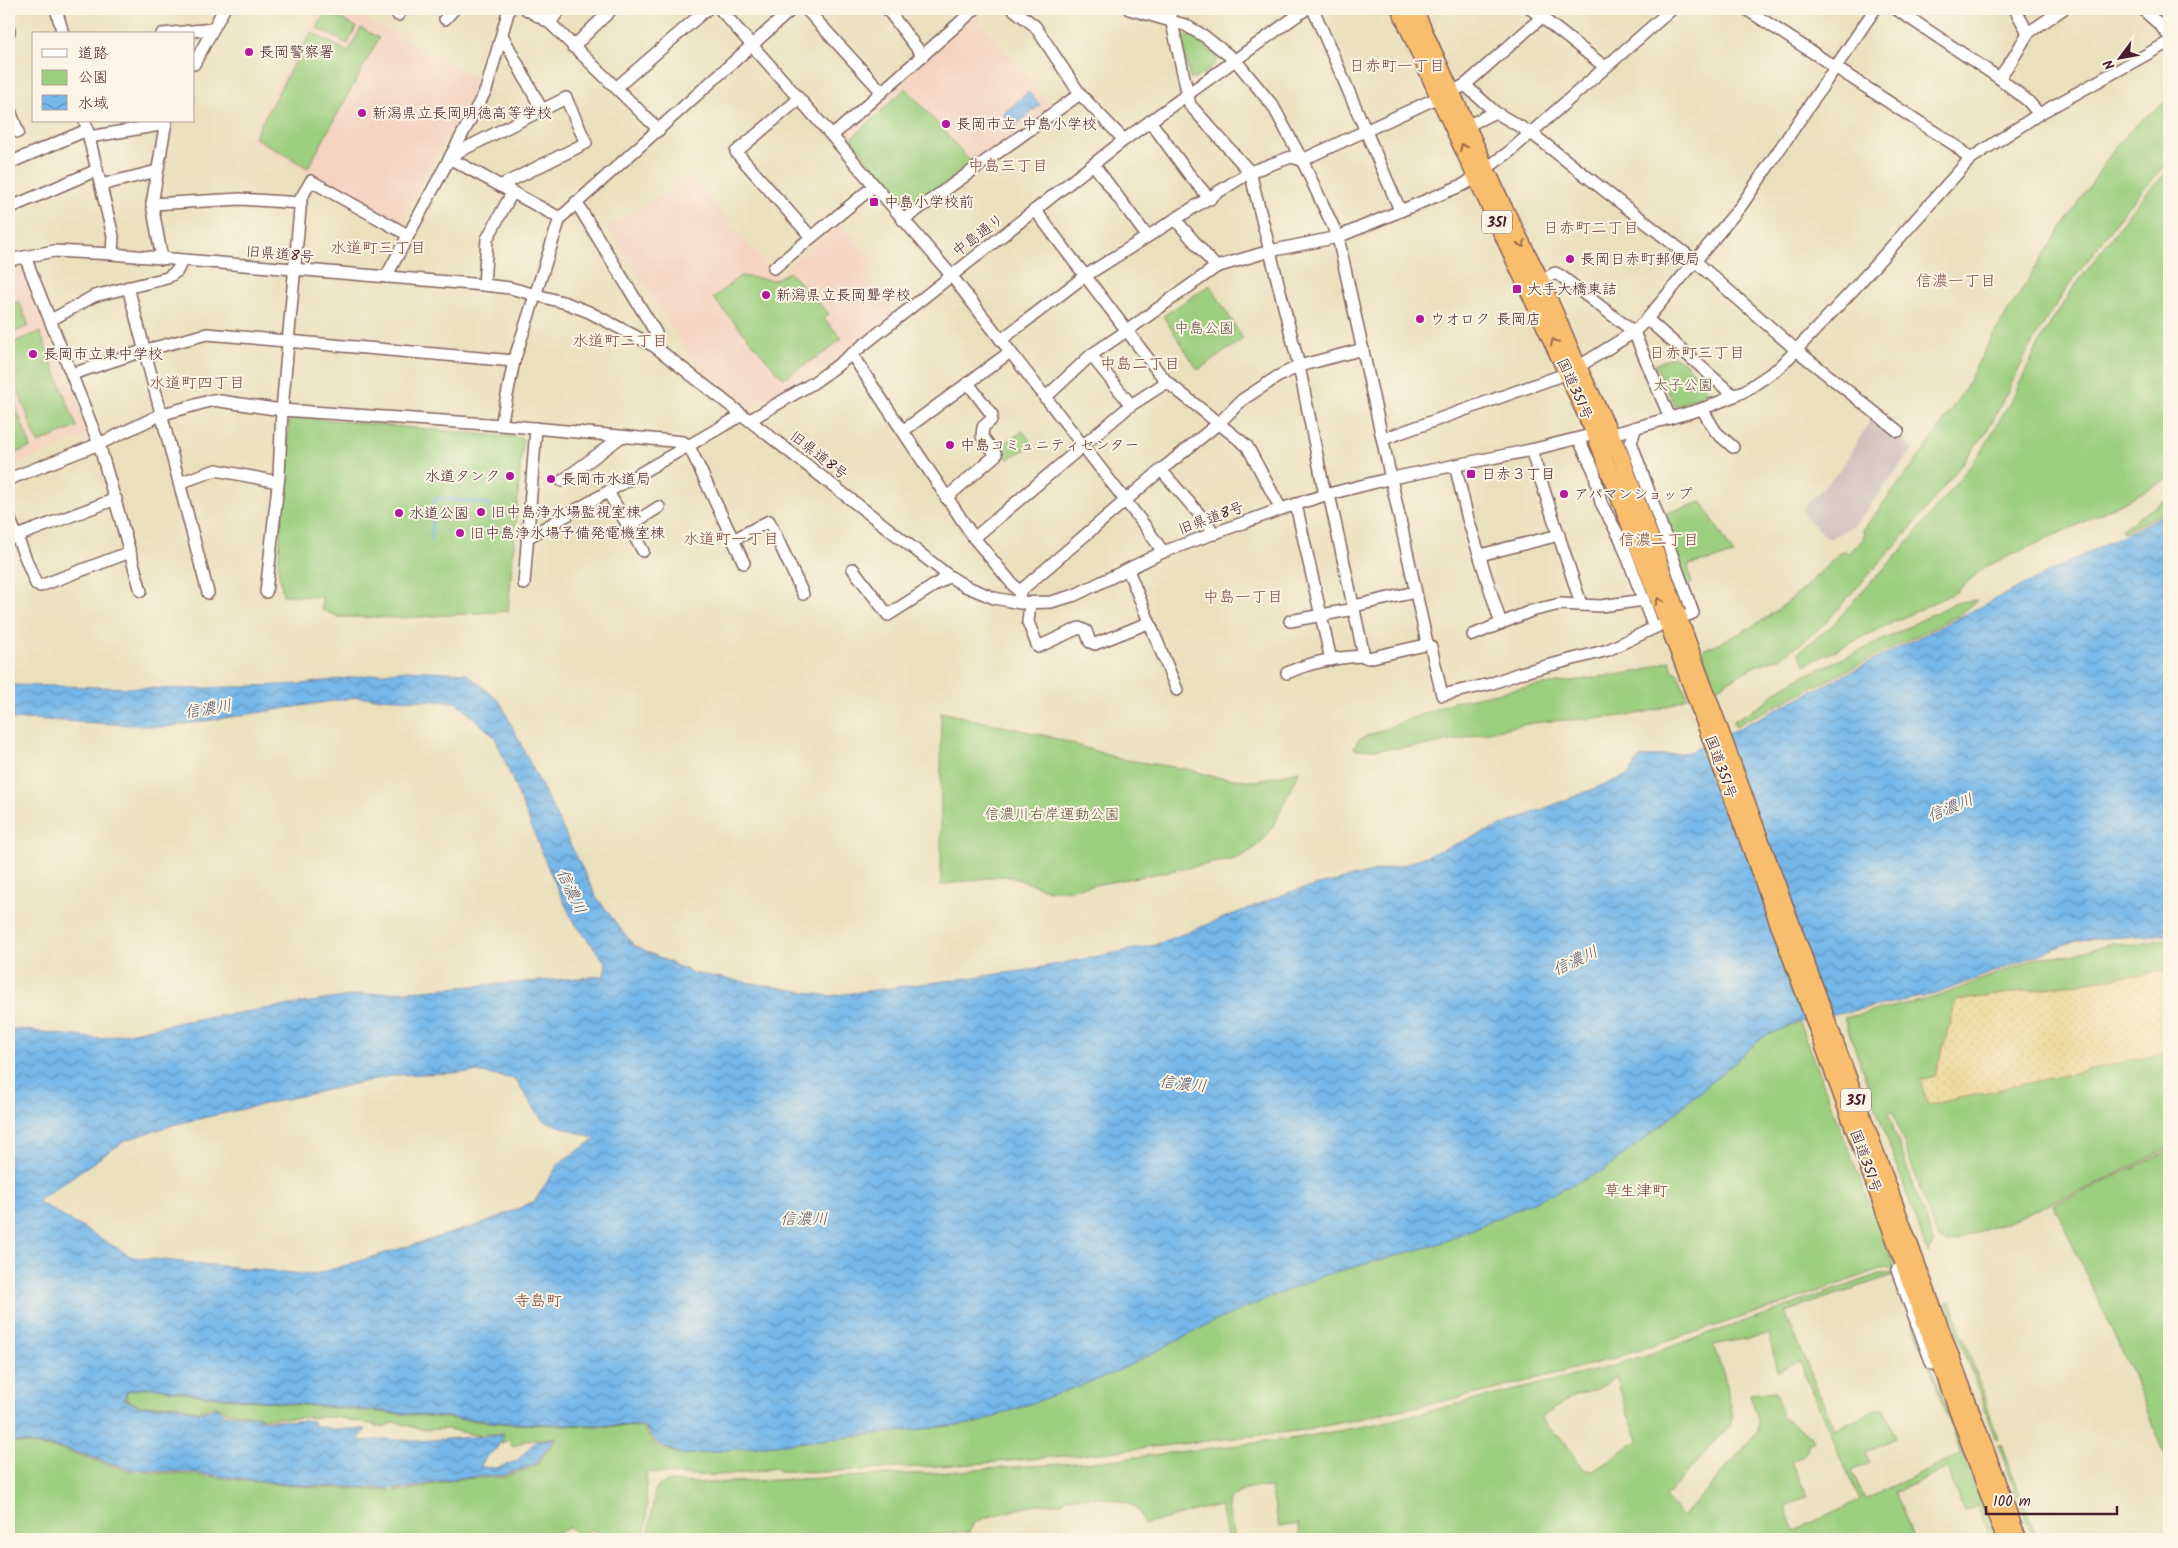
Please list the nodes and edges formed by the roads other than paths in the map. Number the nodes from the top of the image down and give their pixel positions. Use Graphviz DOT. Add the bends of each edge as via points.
graph roads {
  1 [pos="56,9"];
  2 [pos="224,9"];
  3 [pos="454,9"];
  4 [pos="509,9"];
  5 [pos="526,9"];
  6 [pos="560,9"];
  7 [pos="612,9"];
  8 [pos="707,9"];
  9 [pos="720,9"];
  10 [pos="792,9"];
  11 [pos="806,9"];
  12 [pos="887,9"];
  13 [pos="975,9"];
  14 [pos="1013,9"];
  15 [pos="1129,9"];
  16 [pos="1306,9"];
  17 [pos="1313,9"];
  18 [pos="1400,9"];
  19 [pos="1414,9"];
  20 [pos="1531,9"];
  21 [pos="1551,9"];
  22 [pos="1672,9"];
  23 [pos="1746,9"];
  24 [pos="1875,9"];
  25 [pos="1896,9"];
  26 [pos="2015,9"];
  27 [pos="2063,9"];
  28 [pos="2142,9"];
  29 [pos="1170,14"];
  30 [pos="1542,17"];
  31 [pos="445,19"];
  32 [pos="550,23"];
  33 [pos="213,29"];
  34 [pos="62,32"];
  35 [pos="182,32"];
  36 [pos="2028,33"];
  37 [pos="502,35"];
  38 [pos="2169,36"];
  39 [pos="2169,42"];
  40 [pos="753,44"];
  41 [pos="573,47"];
  42 [pos="922,56"];
  43 [pos="1236,61"];
  44 [pos="195,62"];
  45 [pos="1835,66"];
  46 [pos="1605,67"];
  47 [pos="1999,78"];
  48 [pos="617,87"];
  49 [pos="1452,91"];
  50 [pos="882,92"];
  51 [pos="1080,94"];
  52 [pos="1187,95"];
  53 [pos="799,99"];
  54 [pos="9,108"];
  55 [pos="542,110"];
  56 [pos="1495,112"];
  57 [pos="2039,114"];
  58 [pos="1150,121"];
  59 [pos="166,123"];
  60 [pos="1467,126"];
  61 [pos="87,129"];
  62 [pos="659,130"];
  63 [pos="1364,131"];
  64 [pos="18,132"];
  65 [pos="1531,133"];
  66 [pos="832,136"];
  67 [pos="1124,140"];
  68 [pos="451,159"];
  69 [pos="1970,159"];
  70 [pos="1302,160"];
  71 [pos="9,163"];
  72 [pos="1094,165"];
  73 [pos="97,170"];
  74 [pos="157,171"];
  75 [pos="1250,172"];
  76 [pos="1482,172"];
  77 [pos="101,185"];
  78 [pos="500,186"];
  79 [pos="874,186"];
  80 [pos="512,193"];
  81 [pos="1210,199"];
  82 [pos="576,202"];
  83 [pos="301,203"];
  84 [pos="152,204"];
  85 [pos="9,208"];
  86 [pos="1035,210"];
  87 [pos="1400,210"];
  88 [pos="560,218"];
  89 [pos="1175,219"];
  90 [pos="903,220"];
  91 [pos="408,235"];
  92 [pos="1146,236"];
  93 [pos="1338,236"];
  94 [pos="811,237"];
  95 [pos="1270,251"];
  96 [pos="112,254"];
  97 [pos="25,257"];
  98 [pos="9,259"];
  99 [pos="162,259"];
  100 [pos="182,261"];
  101 [pos="1695,261"];
  102 [pos="1216,267"];
  103 [pos="774,268"];
  104 [pos="295,270"];
  105 [pos="950,275"];
  106 [pos="1085,276"];
  107 [pos="386,277"];
  108 [pos="1541,281"];
  109 [pos="484,285"];
  110 [pos="128,287"];
  111 [pos="535,294"];
  112 [pos="1647,319"];
  113 [pos="51,320"];
  114 [pos="1128,330"];
  115 [pos="1634,332"];
  116 [pos="1000,340"];
  117 [pos="289,341"];
  118 [pos="654,346"];
  119 [pos="1363,349"];
  120 [pos="1796,349"];
  121 [pos="146,350"];
  122 [pos="1010,352"];
  123 [pos="852,355"];
  124 [pos="1090,355"];
  125 [pos="514,361"];
  126 [pos="1299,366"];
  127 [pos="1573,370"];
  128 [pos="72,374"];
  129 [pos="1167,382"];
  130 [pos="968,383"];
  131 [pos="1734,396"];
  132 [pos="1045,398"];
  133 [pos="1131,405"];
  134 [pos="1702,409"];
  135 [pos="282,410"];
  136 [pos="160,415"];
  137 [pos="746,417"];
  138 [pos="1670,418"];
  139 [pos="1219,423"];
  140 [pos="501,425"];
  141 [pos="1636,427"];
  142 [pos="536,428"];
  143 [pos="903,431"];
  144 [pos="1898,431"];
  145 [pos="1603,433"];
  146 [pos="621,437"];
  147 [pos="1383,439"];
  148 [pos="1579,440"];
  149 [pos="99,444"];
  150 [pos="689,446"];
  151 [pos="1083,446"];
  152 [pos="1733,447"];
  153 [pos="1532,450"];
  154 [pos="1455,465"];
  155 [pos="1160,470"];
  156 [pos="1392,478"];
  157 [pos="9,479"];
  158 [pos="562,481"];
  159 [pos="278,482"];
  160 [pos="179,483"];
  161 [pos="608,492"];
  162 [pos="1327,495"];
  163 [pos="116,498"];
  164 [pos="946,498"];
  165 [pos="1125,501"];
  166 [pos="1296,505"];
  167 [pos="659,507"];
  168 [pos="1281,508"];
  169 [pos="9,517"];
  170 [pos="629,526"];
  171 [pos="1214,534"];
  172 [pos="1559,535"];
  173 [pos="13,538"];
  174 [pos="527,538"];
  175 [pos="974,538"];
  176 [pos="733,540"];
  177 [pos="643,551"];
  178 [pos="130,552"];
  179 [pos="1163,552"];
  180 [pos="1480,556"];
  181 [pos="744,564"];
  182 [pos="853,569"];
  183 [pos="1128,570"];
  184 [pos="949,576"];
  185 [pos="524,584"];
  186 [pos="141,591"];
  187 [pos="266,592"];
  188 [pos="1415,592"];
  189 [pos="208,593"];
  190 [pos="804,594"];
  191 [pos="1023,599"];
  192 [pos="1644,600"];
  193 [pos="1581,604"];
  194 [pos="1354,607"];
  195 [pos="1688,614"];
  196 [pos="1321,616"];
  197 [pos="1290,621"];
  198 [pos="1148,623"];
  199 [pos="1501,624"];
  200 [pos="1473,635"];
  201 [pos="1427,643"];
  202 [pos="1364,656"];
  203 [pos="1332,660"];
  204 [pos="1688,662"];
  205 [pos="1288,674"];
  206 [pos="1177,690"];
  207 [pos="1897,1270"];
  208 [pos="1997,1539"];
  209 [pos="2006,1539"];
  210 [pos="2018,1539"];
  1 -- 34 [label="street"];
  2 -- 33 [label="street"];
  3 -- 31 [label="street"];
  4 -- 37 [label="street"];
  5 -- 32 [label="street"];
  6 -- 32 [label="street"];
  7 -- 41 [label="street"];
  8 -- 48 [label="street"];
  9 -- 40 [label="street, 中島通り"];
  10 -- 40 [label="street"];
  11 -- 50 [label="street"];
  12 -- 42 [label="street"];
  13 -- 42 [label="street"];
  14 -- 51 [label="street" via="1035,26"];
  15 -- 29 [label="street"];
  16 -- 43 [label="street, 中島通り"];
  17 -- 63 [label="street"];
  18 -- 49 [label="highway, 国道351号 / 351"];
  19 -- 49 [label="highway, 国道351号 / 351"];
  20 -- 30 [label="street"];
  21 -- 30 [label="street"];
  22 -- 46 [label="street"];
  23 -- 45 [label="street"];
  24 -- 45 [label="street"];
  25 -- 47 [label="street"];
  26 -- 36 [label="street"];
  27 -- 36 [label="street"];
  28 -- 38 [label="street"];
  29 -- 43 [label="street"];
  29 -- 52 [label="street"];
  30 -- 46 [label="street"];
  30 -- 49 [label="street"];
  32 -- 41 [label="street"];
  33 -- 35 [label="street"];
  33 -- 44 [label="street"];
  36 -- 47 [label="street"];
  37 -- 55 [label="street"];
  37 -- 68 [label="street" via="486,90"];
  39 -- 57 [label="street, 旧県道8号"];
  40 -- 53 [label="street, 中島通り"];
  40 -- 62 [label="street"];
  41 -- 48 [label="street"];
  42 -- 50 [label="street"];
  43 -- 52 [label="street, 中島通り"];
  43 -- 70 [label="street" via="1273,106"];
  45 -- 69 [label="street" via="1956,146"];
  45 -- 101 [label="street" via="1741,206"];
  46 -- 65 [label="street"];
  47 -- 57 [label="street"];
  48 -- 62 [label="street"];
  49 -- 56 [label="street"];
  49 -- 60 [label="highway, 国道351号 / 351"];
  49 -- 63 [label="street"];
  76 -- 49 [label="highway, 国道351号 / 351, one-way"];
  50 -- 66 [label="street"];
  51 -- 67 [label="street"];
  51 -- 90 [label="street"];
  52 -- 58 [label="street, 中島通り"];
  52 -- 75 [label="street" via="1190,105"];
  53 -- 66 [label="street, 中島通り"];
  53 -- 94 [label="street" via="736,152"];
  54 -- 64 [label="street"];
  55 -- 68 [label="street" via="458,152"];
  55 -- 78 [label="street" via="566,98 586,143"];
  56 -- 60 [label="street"];
  56 -- 65 [label="street"];
  57 -- 69 [label="street, 旧県道8号"];
  58 -- 67 [label="street, 中島通り"];
  58 -- 81 [label="street"];
  59 -- 61 [label="street"];
  59 -- 74 [label="street"];
  60 -- 76 [label="highway, 国道351号 / 351"];
  61 -- 71 [label="street"];
  61 -- 73 [label="street"];
  62 -- 82 [label="street"];
  63 -- 70 [label="street"];
  63 -- 87 [label="street"];
  65 -- 76 [label="street"];
  65 -- 101 [label="street"];
  66 -- 79 [label="street, 中島通り"];
  67 -- 72 [label="street, 中島通り"];
  68 -- 78 [label="street"];
  68 -- 91 [label="street"];
  69 -- 120 [label="street, 旧県道8号"];
  70 -- 75 [label="street" via="1290,157"];
  70 -- 93 [label="street"];
  72 -- 86 [label="street, 中島通り"];
  72 -- 92 [label="street"];
  73 -- 77 [label="street"];
  73 -- 85 [label="street"];
  74 -- 77 [label="street"];
  74 -- 84 [label="street"];
  75 -- 81 [label="street"];
  75 -- 95 [label="street"];
  76 -- 87 [label="street" via="1465,184"];
  76 -- 108 [label="highway, 国道351号 / 351, one-way"];
  127 -- 76 [label="highway, 国道351号 / 351, one-way"];
  77 -- 96 [label="street" via="113,236"];
  78 -- 80 [label="street"];
  79 -- 90 [label="street, 中島通り"];
  79 -- 94 [label="street"];
  80 -- 88 [label="street"];
  80 -- 109 [label="street" via="487,239"];
  81 -- 89 [label="street"];
  82 -- 88 [label="street"];
  82 -- 118 [label="street" via="656,333"];
  83 -- 84 [label="street" via="240,199"];
  83 -- 91 [label="street" via="311,181"];
  83 -- 104 [label="street"];
  84 -- 99 [label="street"];
  86 -- 105 [label="street, 中島通り"];
  86 -- 106 [label="street"];
  87 -- 93 [label="street"];
  88 -- 111 [label="street"];
  89 -- 92 [label="street"];
  89 -- 102 [label="street"];
  90 -- 105 [label="street, 中島通り"];
  91 -- 107 [label="street"];
  92 -- 106 [label="street"];
  93 -- 95 [label="street"];
  93 -- 119 [label="street"];
  94 -- 103 [label="street"];
  95 -- 102 [label="street"];
  95 -- 126 [label="street"];
  96 -- 97 [label="street, 旧県道8号" via="54,251"];
  96 -- 99 [label="street, 旧県道8号"];
  97 -- 98 [label="street, 旧県道8号"];
  97 -- 113 [label="street"];
  99 -- 100 [label="street, 旧県道8号"];
  100 -- 104 [label="street, 旧県道8号"];
  100 -- 110 [label="street" via="177,271 167,278"];
  101 -- 112 [label="street"];
  101 -- 120 [label="street"];
  102 -- 114 [label="street"];
  104 -- 107 [label="street, 旧県道8号"];
  104 -- 117 [label="street"];
  105 -- 116 [label="street"];
  105 -- 123 [label="street"];
  106 -- 114 [label="street"];
  106 -- 116 [label="street"];
  107 -- 109 [label="street, 旧県道8号"];
  108 -- 115 [label="street" via="1555,273 1561,276"];
  108 -- 127 [label="highway, 国道351号 / 351"];
  109 -- 111 [label="street, 旧県道8号"];
  110 -- 113 [label="street" via="94,296"];
  110 -- 121 [label="street"];
  111 -- 118 [label="street, 旧県道8号" via="589,312"];
  111 -- 125 [label="street"];
  112 -- 115 [label="street"];
  112 -- 131 [label="street"];
  113 -- 128 [label="street"];
  114 -- 124 [label="street"];
  114 -- 129 [label="street"];
  115 -- 127 [label="street"];
  115 -- 138 [label="street"];
  116 -- 122 [label="street"];
  117 -- 121 [label="street" via="206,334"];
  117 -- 125 [label="street"];
  117 -- 135 [label="street"];
  118 -- 137 [label="street, 旧県道8号"];
  119 -- 126 [label="street"];
  119 -- 147 [label="street"];
  120 -- 131 [label="street, 旧県道8号" via="1773,373"];
  120 -- 144 [label="street"];
  121 -- 128 [label="street"];
  121 -- 136 [label="street"];
  122 -- 130 [label="street"];
  122 -- 132 [label="street"];
  123 -- 137 [label="street" via="813,383"];
  123 -- 143 [label="street"];
  124 -- 132 [label="street"];
  124 -- 133 [label="street"];
  125 -- 140 [label="street"];
  126 -- 139 [label="street" via="1242,400"];
  126 -- 162 [label="street"];
  127 -- 145 [label="highway, 国道351号 / 351"];
  127 -- 147 [label="street"];
  128 -- 149 [label="street"];
  129 -- 133 [label="street"];
  129 -- 139 [label="street"];
  130 -- 143 [label="street"];
  130 -- 164 [label="street" via="992,415 992,420 983,427 982,436 996,455"];
  131 -- 134 [label="street, 旧県道8号"];
  132 -- 151 [label="street"];
  133 -- 151 [label="street"];
  134 -- 138 [label="street, 旧県道8号"];
  134 -- 152 [label="street" via="1716,432"];
  135 -- 136 [label="street" via="213,400"];
  135 -- 140 [label="street"];
  135 -- 159 [label="street"];
  136 -- 149 [label="street"];
  136 -- 160 [label="street"];
  137 -- 150 [label="street"];
  137 -- 184 [label="street, 旧県道8号"];
  138 -- 141 [label="street, 旧県道8号"];
  139 -- 155 [label="street"];
  139 -- 168 [label="street" via="1247,446"];
  140 -- 142 [label="street"];
  141 -- 145 [label="street, 旧県道8号"];
  141 -- 195 [label="street" via="1630,442 1693,613"];
  142 -- 146 [label="street"];
  142 -- 174 [label="street"];
  143 -- 164 [label="street"];
  145 -- 148 [label="street, 旧県道8号"];
  145 -- 204 [label="highway, 国道351号 / 351"];
  146 -- 150 [label="street" via="683,442"];
  146 -- 158 [label="street"];
  147 -- 156 [label="street"];
  148 -- 153 [label="street, 旧県道8号"];
  148 -- 192 [label="street" via="1594,471 1601,502 1621,540"];
  149 -- 157 [label="street"];
  149 -- 163 [label="street"];
  150 -- 161 [label="street"];
  150 -- 176 [label="street"];
  151 -- 165 [label="street"];
  151 -- 175 [label="street"];
  153 -- 154 [label="street, 旧県道8号"];
  153 -- 172 [label="street"];
  154 -- 156 [label="street, 旧県道8号"];
  154 -- 180 [label="street"];
  155 -- 165 [label="street"];
  155 -- 171 [label="street"];
  156 -- 162 [label="street, 旧県道8号"];
  156 -- 188 [label="street"];
  159 -- 160 [label="street" via="216,470"];
  159 -- 187 [label="street"];
  160 -- 189 [label="street"];
  161 -- 170 [label="street"];
  161 -- 174 [label="street"];
  162 -- 166 [label="street, 旧県道8号"];
  162 -- 194 [label="street"];
  163 -- 173 [label="street"];
  163 -- 178 [label="street"];
  164 -- 175 [label="street"];
  165 -- 179 [label="street"];
  165 -- 191 [label="street"];
  166 -- 168 [label="street, 旧県道8号"];
  166 -- 196 [label="street"];
  167 -- 170 [label="street"];
  168 -- 171 [label="street, 旧県道8号"];
  169 -- 173 [label="street"];
  170 -- 177 [label="street"];
  171 -- 179 [label="street, 旧県道8号"];
  172 -- 180 [label="street"];
  172 -- 193 [label="street"];
  173 -- 178 [label="street" via="36,584 40,586"];
  174 -- 185 [label="street"];
  175 -- 191 [label="street"];
  176 -- 181 [label="street"];
  176 -- 190 [label="street" via="769,521"];
  178 -- 186 [label="street"];
  179 -- 183 [label="street, 旧県道8号"];
  180 -- 199 [label="street"];
  182 -- 184 [label="street" via="888,615"];
  183 -- 191 [label="street, 旧県道8号" via="1075,595 1051,602"];
  183 -- 198 [label="street"];
  184 -- 191 [label="street, 旧県道8号" via="980,594"];
  188 -- 194 [label="street"];
  188 -- 201 [label="street"];
  191 -- 198 [label="street" via="1038,647 1079,628 1086,631 1090,642 1096,644"];
  192 -- 193 [label="street" via="1601,606"];
  192 -- 201 [label="street" via="1656,627 1608,650 1442,696 1431,647"];
  193 -- 199 [label="street" via="1560,604 1531,611"];
  194 -- 196 [label="street"];
  194 -- 202 [label="street"];
  196 -- 197 [label="street"];
  196 -- 203 [label="street"];
  198 -- 206 [label="street"];
  199 -- 200 [label="street"];
  201 -- 202 [label="street" via="1368,658"];
  202 -- 203 [label="street"];
  203 -- 205 [label="street"];
  204 -- 209 [label="highway, 国道351号 / 351"];
  204 -- 210 [label="highway, 国道351号 / 351"];
  207 -- 208 [label="street"];
}
